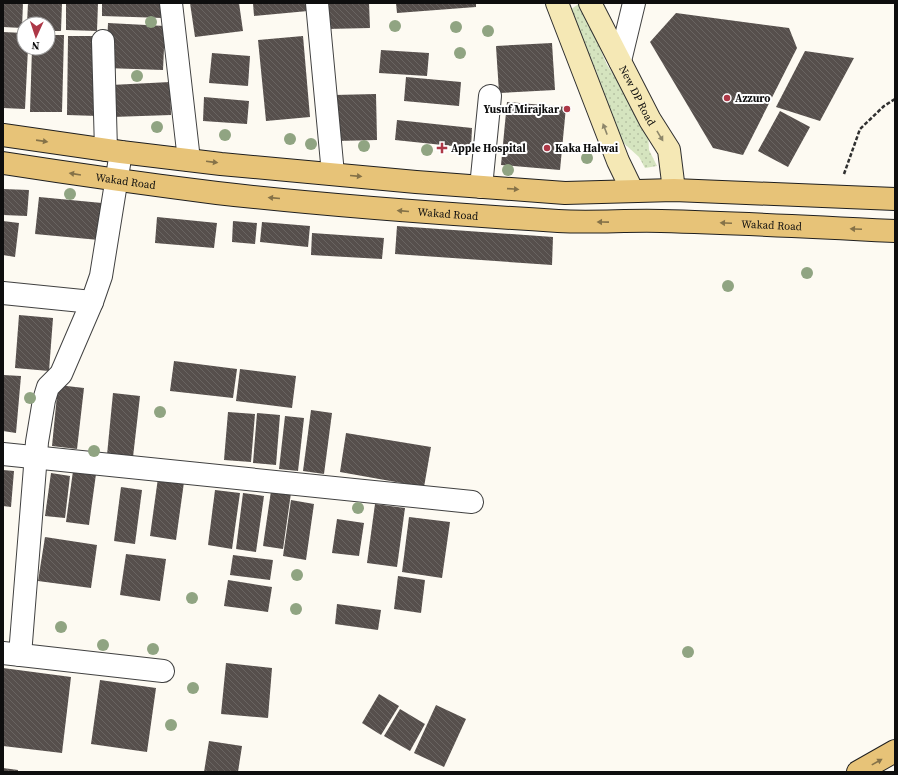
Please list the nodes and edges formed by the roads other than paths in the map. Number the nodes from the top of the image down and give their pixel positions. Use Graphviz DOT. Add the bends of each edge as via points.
graph roads {
  1 [pos="171,3"];
  2 [pos="317,3"];
  3 [pos="557,3"];
  4 [pos="590,3"];
  5 [pos="634,3"];
  6 [pos="103,41"];
  7 [pos="620,62"];
  8 [pos="490,96"];
  9 [pos="3,135"];
  10 [pos="113,151"];
  11 [pos="189,160"];
  12 [pos="3,163"];
  13 [pos="333,174"];
  14 [pos="117,180"];
  15 [pos="481,187"];
  16 [pos="632,190"];
  17 [pos="674,190"];
  18 [pos="895,199"];
  19 [pos="642,221"];
  20 [pos="673,222"];
  21 [pos="895,232"];
  22 [pos="3,293"];
  23 [pos="92,302"];
  24 [pos="3,454"];
  25 [pos="35,457"];
  26 [pos="472,502"];
  27 [pos="12,654"];
  28 [pos="163,670"];
  29 [pos="895,752"];
  30 [pos="858,772"];
  1 -- 11 [label="street"];
  2 -- 13 [label="street"];
  16 -- 3 [label="main road, one-way" via="618,161"];
  4 -- 7 [label="main road, New DP Road"];
  5 -- 7 [label="street"];
  6 -- 10 [label="street"];
  7 -- 17 [label="main road, New DP Road, one-way" via="650,120 669,150"];
  8 -- 15 [label="street"];
  9 -- 10 [label="main road, one-way"];
  10 -- 11 [label="main road"];
  10 -- 14 [label="street"];
  11 -- 13 [label="main road, one-way"];
  14 -- 12 [label="main road, Wakad Road, one-way"];
  13 -- 15 [label="main road, one-way"];
  19 -- 14 [label="main road, Wakad Road, one-way" via="561,221 409,211 219,193"];
  14 -- 23 [label="street" via="101,276"];
  15 -- 16 [label="main road, one-way" via="565,193"];
  16 -- 17 [label="main road"];
  16 -- 19 [label="main road"];
  17 -- 18 [label="main road"];
  17 -- 20 [label="main road"];
  19 -- 20 [label="main road, Wakad Road"];
  21 -- 20 [label="main road, Wakad Road, one-way"];
  22 -- 23 [label="street"];
  23 -- 25 [label="street" via="61,374 48,388"];
  24 -- 25 [label="street"];
  25 -- 26 [label="street"];
  25 -- 27 [label="street"];
  27 -- 28 [label="street"];
  30 -- 29 [label="main road, one-way"];
}
